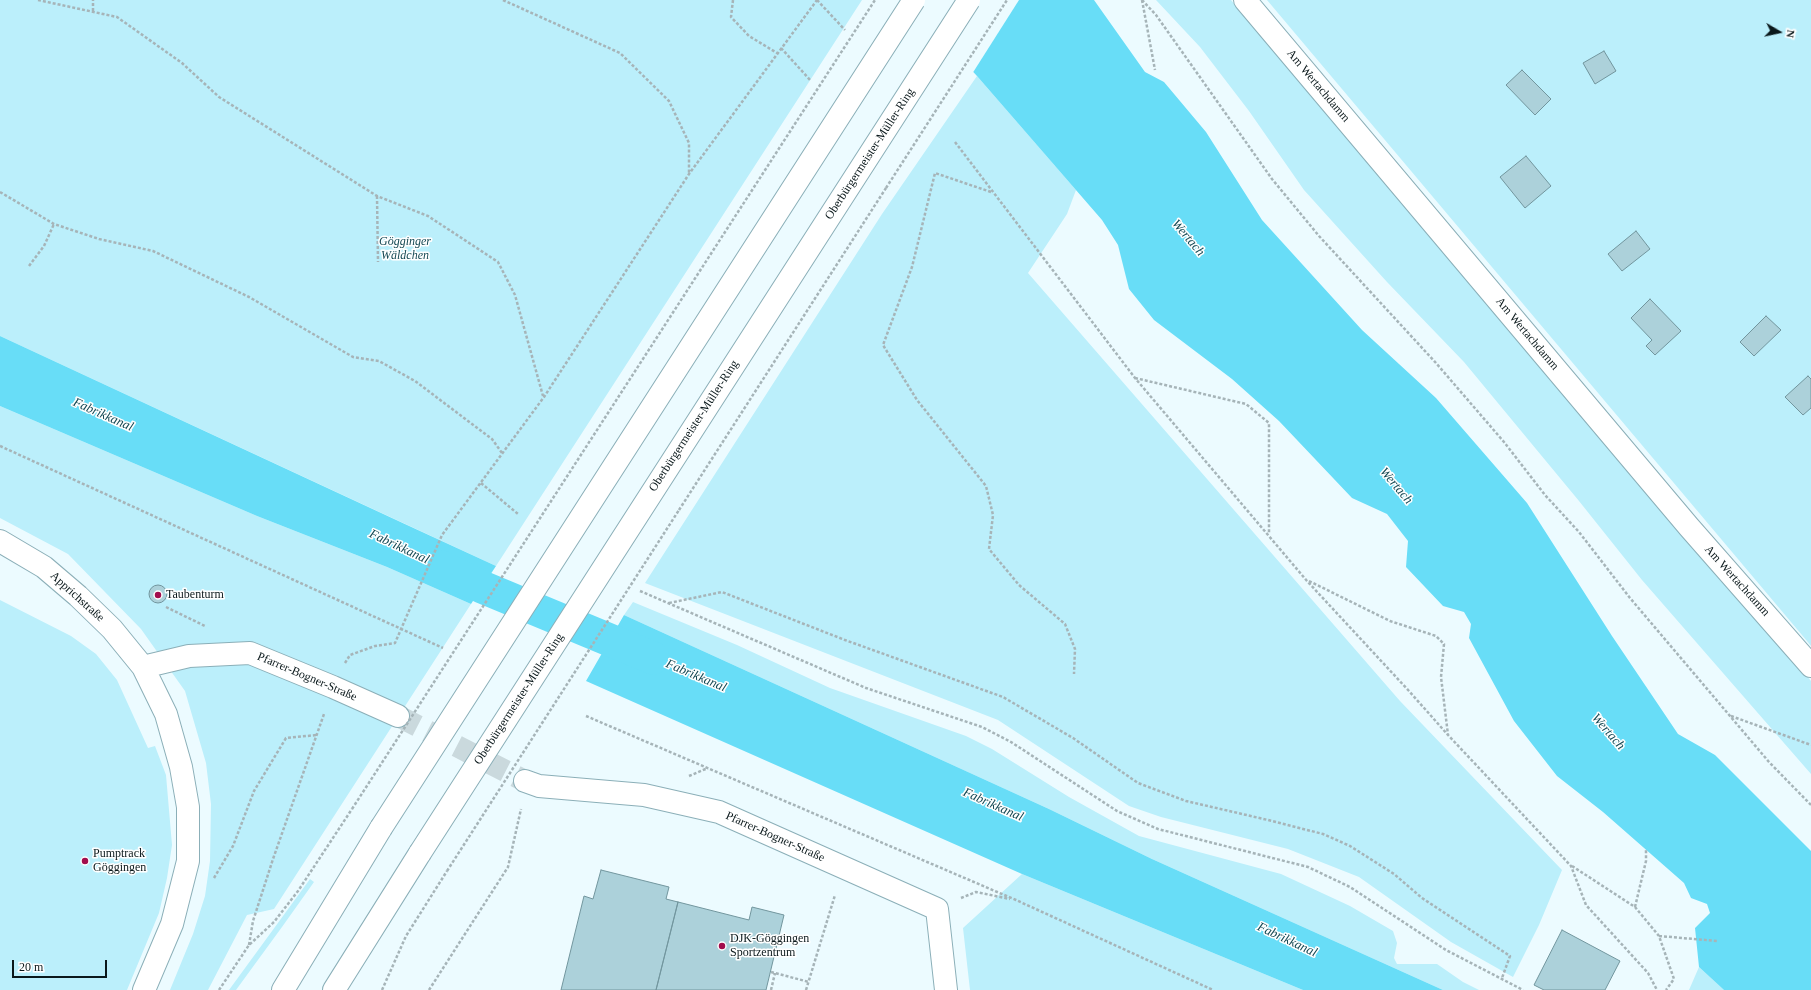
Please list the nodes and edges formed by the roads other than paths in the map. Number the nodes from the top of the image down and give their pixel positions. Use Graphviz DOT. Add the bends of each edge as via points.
graph roads {
  1 [pos="914,0"];
  2 [pos="969,0"];
  3 [pos="1245,0"];
  4 [pos="0,541"];
  5 [pos="1811,666"];
  6 [pos="143,667"];
  7 [pos="398,716"];
  8 [pos="532,783"];
  9 [pos="144,990"];
  10 [pos="283,990"];
  11 [pos="334,990"];
  12 [pos="946,990"];
  1 -- 10 [label="main road, bridge" via="381,828"];
  2 -- 11 [label="main road, Oberbürgermeister-Müller-Ring, bridge"];
  3 -- 5 [label="main road, Am Wertachdamm" via="1689,527"];
  4 -- 6 [label="main road, Apprichstraße" via="44,567 78,596 112,629"];
  6 -- 7 [label="main road, Pfarrer-Bogner-Straße" via="189,656 250,653"];
  6 -- 9 [label="main road" via="166,714 181,767 188,807 188,861 180,898 172,924"];
  8 -- 12 [label="main road, Pfarrer-Bogner-Straße" via="644,794 719,812 937,908"];
}
